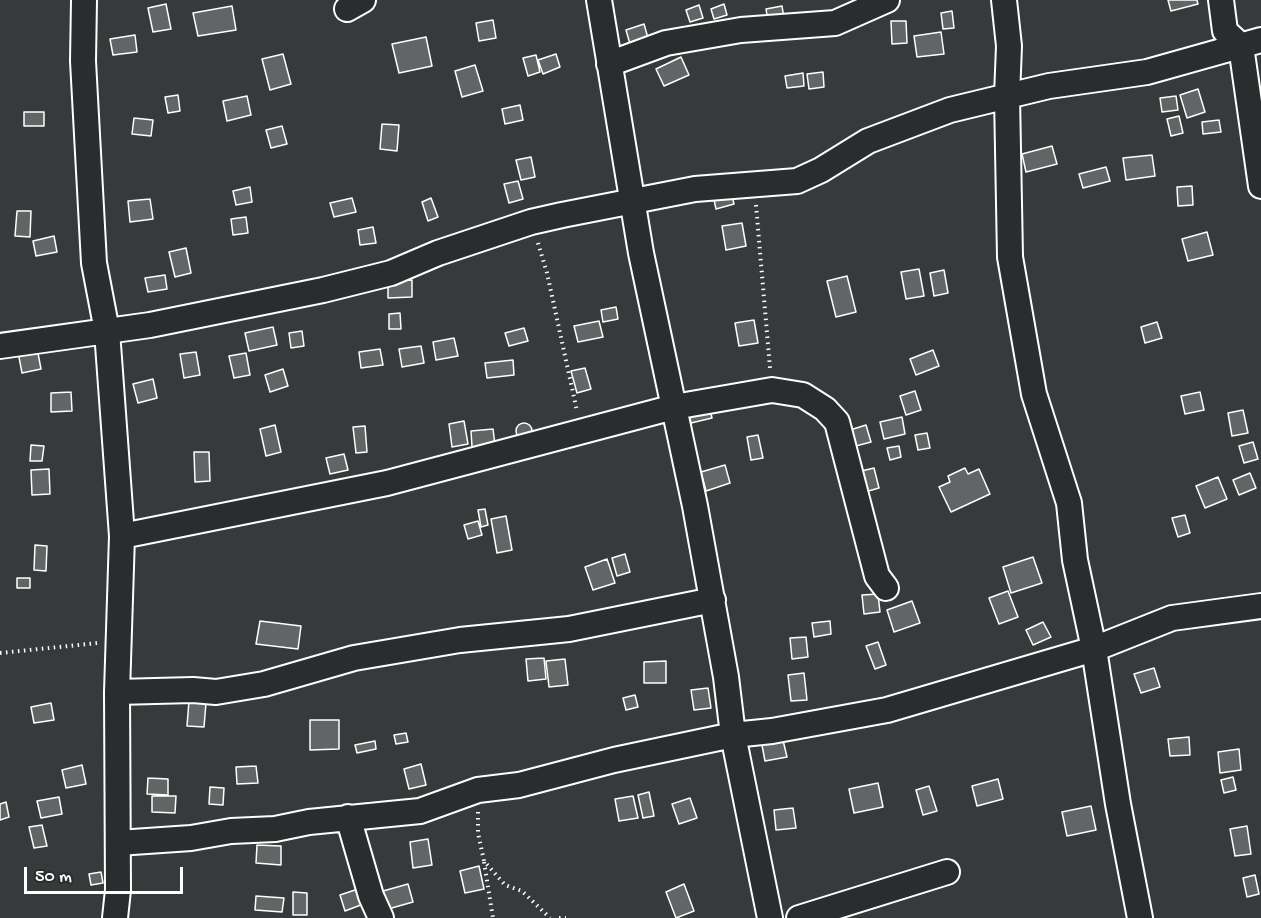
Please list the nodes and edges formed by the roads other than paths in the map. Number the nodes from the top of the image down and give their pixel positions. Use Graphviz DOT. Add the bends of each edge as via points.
graph roads {
  1 [pos="84,0"];
  2 [pos="599,0"];
  3 [pos="887,0"];
  4 [pos="1004,0"];
  5 [pos="1221,0"];
  6 [pos="1251,43"];
  7 [pos="609,64"];
  8 [pos="1007,96"];
  9 [pos="1261,186"];
  10 [pos="633,201"];
  11 [pos="107,331"];
  12 [pos="0,346"];
  13 [pos="674,407"];
  14 [pos="122,536"];
  15 [pos="886,588"];
  16 [pos="713,600"];
  17 [pos="1261,606"];
  18 [pos="1094,649"];
  19 [pos="117,692"];
  20 [pos="733,735"];
  21 [pos="348,817"];
  22 [pos="118,843"];
  23 [pos="946,872"];
  24 [pos="115,918"];
  25 [pos="381,918"];
  26 [pos="770,918"];
  27 [pos="798,918"];
  28 [pos="1140,918"];
  1 -- 11 [label="street" via="83,62 93,263"];
  2 -- 7 [label="street"];
  3 -- 7 [label="street" via="835,23 741,30 677,42"];
  4 -- 8 [label="street" via="1009,46"];
  5 -- 6 [label="street" via="1225,31"];
  6 -- 8 [label="street" via="1148,72"];
  6 -- 9 [label="street"];
  7 -- 10 [label="street"];
  8 -- 10 [label="street" via="950,110 868,141 797,181 725,185"];
  8 -- 18 [label="street" via="1010,257 1034,394 1068,503 1075,560"];
  10 -- 11 [label="street" via="531,222 357,282"];
  10 -- 13 [label="street"];
  11 -- 12 [label="street"];
  11 -- 14 [label="street"];
  13 -- 14 [label="street" via="387,483"];
  13 -- 15 [label="street" via="772,390 803,395 825,409 837,422 877,576"];
  13 -- 16 [label="street"];
  14 -- 19 [label="street"];
  16 -- 19 [label="street" via="569,629 460,640 354,658 264,684 216,692"];
  16 -- 20 [label="street"];
  17 -- 18 [label="street" via="1172,618"];
  18 -- 20 [label="street" via="887,710"];
  18 -- 28 [label="street"];
  19 -- 22 [label="street"];
  20 -- 21 [label="street" via="478,790 420,811"];
  20 -- 26 [label="street"];
  21 -- 22 [label="street" via="275,829"];
  21 -- 25 [label="street"];
  22 -- 24 [label="street"];
  23 -- 27 [label="street"];
}
